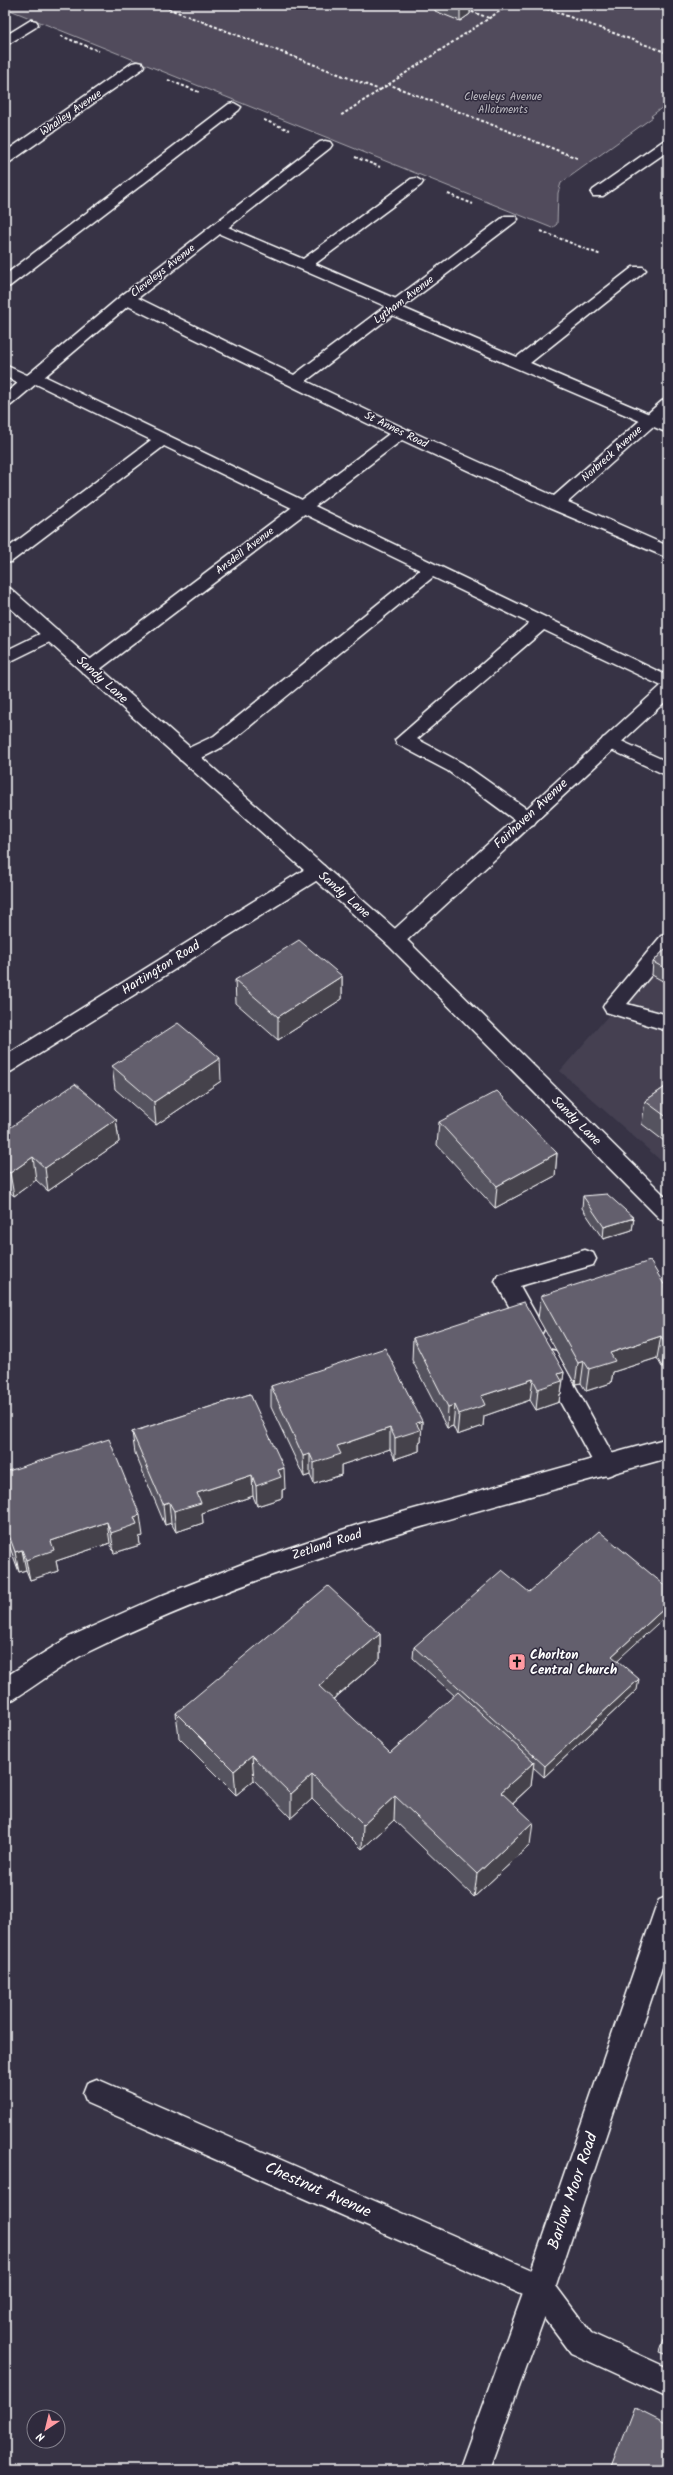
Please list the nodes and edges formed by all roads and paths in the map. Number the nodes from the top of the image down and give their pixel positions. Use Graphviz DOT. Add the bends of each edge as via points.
graph roads {
  1 [pos="159,5"];
  2 [pos="509,5"];
  3 [pos="537,5"];
  4 [pos="462,8"];
  5 [pos="489,18"];
  6 [pos="31,24"];
  7 [pos="5,42"];
  8 [pos="668,53"];
  9 [pos="137,66"];
  10 [pos="388,84"];
  11 [pos="380,90"];
  12 [pos="234,107"];
  13 [pos="668,144"];
  14 [pos="325,145"];
  15 [pos="577,158"];
  16 [pos="5,159"];
  17 [pos="416,182"];
  18 [pos="598,193"];
  19 [pos="510,219"];
  20 [pos="218,228"];
  21 [pos="306,264"];
  22 [pos="638,270"];
  23 [pos="5,283"];
  24 [pos="127,299"];
  25 [pos="394,307"];
  26 [pos="519,364"];
  27 [pos="5,370"];
  28 [pos="32,379"];
  29 [pos="297,380"];
  30 [pos="5,402"];
  31 [pos="668,404"];
  32 [pos="649,420"];
  33 [pos="668,428"];
  34 [pos="400,433"];
  35 [pos="163,439"];
  36 [pos="555,504"];
  37 [pos="303,507"];
  38 [pos="668,553"];
  39 [pos="5,558"];
  40 [pos="432,569"];
  41 [pos="5,593"];
  42 [pos="542,622"];
  43 [pos="52,634"];
  44 [pos="5,658"];
  45 [pos="89,669"];
  46 [pos="668,683"];
  47 [pos="668,690"];
  48 [pos="610,742"];
  49 [pos="188,756"];
  50 [pos="668,770"];
  51 [pos="527,819"];
  52 [pos="317,871"];
  53 [pos="395,940"];
  54 [pos="668,941"];
  55 [pos="668,1023"];
  56 [pos="5,1066"];
  57 [pos="668,1213"];
  58 [pos="585,1259"];
  59 [pos="668,1448"];
  60 [pos="607,1466"];
  61 [pos="5,1691"];
  62 [pos="668,1910"];
  63 [pos="97,2092"];
  64 [pos="540,2288"];
  65 [pos="668,2383"];
  66 [pos="474,2470"];
  1 -- 11 [label="path"];
  2 -- 5 [label="path"];
  3 -- 8 [label="path"];
  4 -- 5 [label="path"];
  5 -- 10 [label="path"];
  6 -- 7 [label="street"];
  9 -- 16 [label="street, Whalley Avenue"];
  10 -- 11 [label="path"];
  10 -- 15 [label="path"];
  11 -- 14 [label="path" via="314,132"];
  12 -- 23 [label="street"];
  13 -- 18 [label="street"];
  14 -- 20 [label="street, Cleveleys Avenue"];
  17 -- 21 [label="street"];
  19 -- 25 [label="street, Lytham Avenue"];
  20 -- 21 [label="street"];
  20 -- 24 [label="street, Cleveleys Avenue"];
  21 -- 25 [label="street"];
  22 -- 26 [label="street"];
  24 -- 28 [label="street, Cleveleys Avenue"];
  24 -- 29 [label="street, St Annes Road"];
  25 -- 26 [label="street"];
  25 -- 29 [label="street, Lytham Avenue"];
  26 -- 32 [label="street"];
  27 -- 28 [label="street"];
  28 -- 30 [label="street, Cleveleys Avenue"];
  28 -- 35 [label="street"];
  29 -- 34 [label="street, St Annes Road"];
  31 -- 32 [label="street, Norbreck Avenue"];
  32 -- 33 [label="street"];
  32 -- 36 [label="street, Norbreck Avenue"];
  34 -- 36 [label="street, St Annes Road"];
  34 -- 37 [label="street, Ansdell Avenue"];
  35 -- 37 [label="street"];
  35 -- 39 [label="street"];
  36 -- 38 [label="street, St Annes Road"];
  37 -- 40 [label="street"];
  37 -- 45 [label="street, Ansdell Avenue"];
  40 -- 42 [label="street"];
  40 -- 49 [label="street" via="221,740"];
  41 -- 43 [label="street, Sandy Lane"];
  42 -- 46 [label="street"];
  42 -- 51 [label="street" via="404,740 455,767"];
  43 -- 44 [label="street"];
  43 -- 45 [label="street, Sandy Lane"];
  45 -- 49 [label="street, Sandy Lane"];
  47 -- 48 [label="street, Fairhaven Avenue"];
  48 -- 50 [label="street"];
  48 -- 51 [label="street, Fairhaven Avenue"];
  49 -- 52 [label="street, Sandy Lane"];
  51 -- 53 [label="street, Fairhaven Avenue"];
  52 -- 53 [label="street, Sandy Lane"];
  52 -- 56 [label="street, Hartington Road"];
  53 -- 57 [label="street, Sandy Lane"];
  54 -- 55 [label="street" via="613,1007"];
  58 -- 60 [label="street" via="506,1281"];
  59 -- 60 [label="street, Zetland Road"];
  60 -- 61 [label="street, Zetland Road" via="360,1534 259,1568 172,1602 78,1645"];
  62 -- 64 [label="street, Barlow Moor Road"];
  63 -- 64 [label="street, Chestnut Avenue"];
  64 -- 65 [label="street" via="581,2343"];
  64 -- 66 [label="street, Barlow Moor Road"];
}
